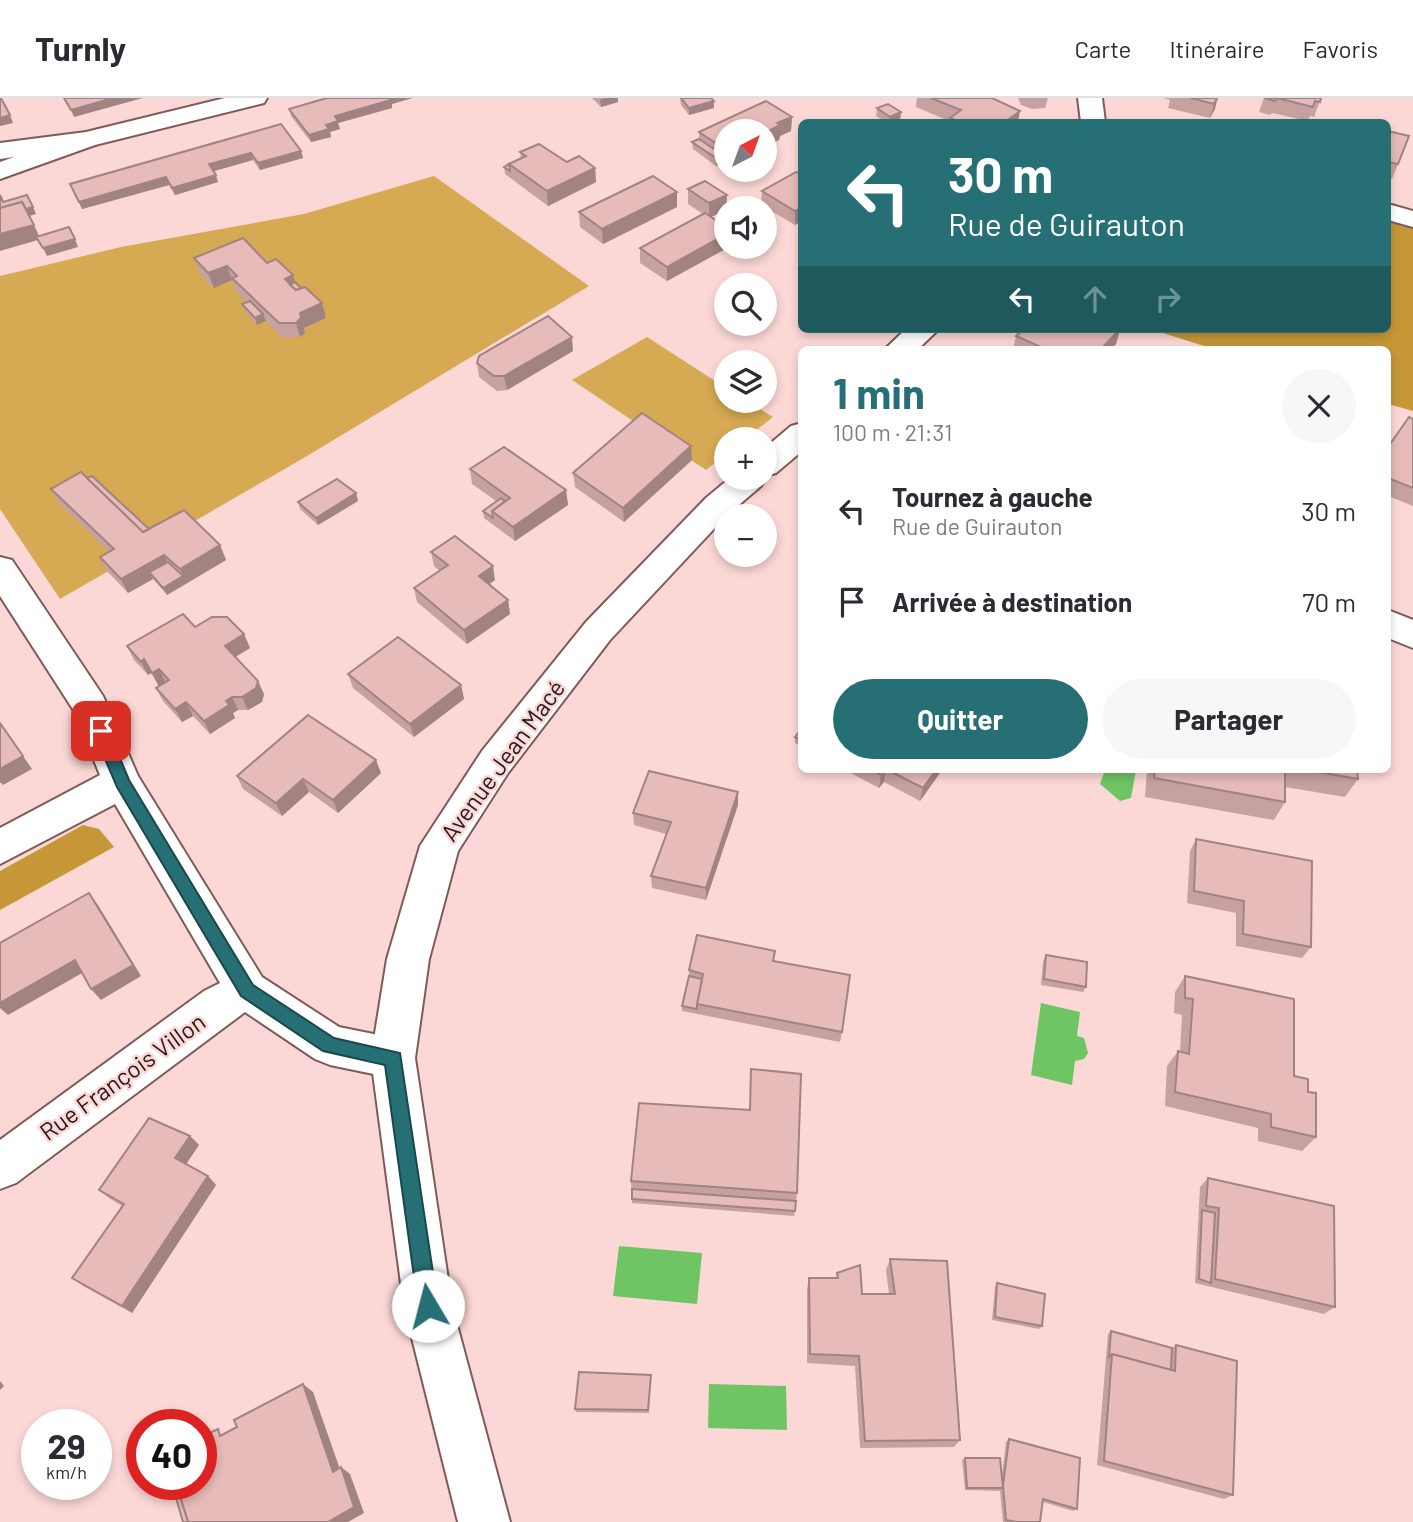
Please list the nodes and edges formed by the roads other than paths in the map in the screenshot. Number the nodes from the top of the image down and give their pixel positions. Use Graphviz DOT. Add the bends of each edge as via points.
graph roads {
  1 [pos="255,98"];
  2 [pos="1090,98"];
  3 [pos="212,103"];
  4 [pos="1093,119"];
  5 [pos="86,140"];
  6 [pos="0,151"];
  7 [pos="0,171"];
  8 [pos="1391,213"];
  9 [pos="1413,219"];
  10 [pos="919,333"];
  11 [pos="903,346"];
  12 [pos="798,436"];
  13 [pos="777,455"];
  14 [pos="736,490"];
  15 [pos="0,569"];
  16 [pos="1391,624"];
  17 [pos="1413,635"];
  18 [pos="122,782"];
  19 [pos="0,847"];
  20 [pos="247,990"];
  21 [pos="393,1058"];
  22 [pos="0,1167"];
  23 [pos="484,1522"];
  1 -- 3 [label="street"];
  2 -- 4 [label="street"];
  3 -- 5 [label="street"];
  5 -- 6 [label="street"];
  5 -- 7 [label="street"];
  8 -- 9 [label="street"];
  10 -- 11 [label="street"];
  12 -- 13 [label="street"];
  14 -- 21 [label="street, Avenue Jean Macé" via="598,631 495,762 440,846 408,959"];
  15 -- 18 [label="street" via="90,706"];
  16 -- 17 [label="street"];
  18 -- 19 [label="street"];
  18 -- 20 [label="street"];
  20 -- 21 [label="street" via="330,1045"];
  20 -- 22 [label="street, Rue François Villon" via="219,1005"];
  21 -- 23 [label="street, Avenue Jean Macé" via="428,1306"];
}
